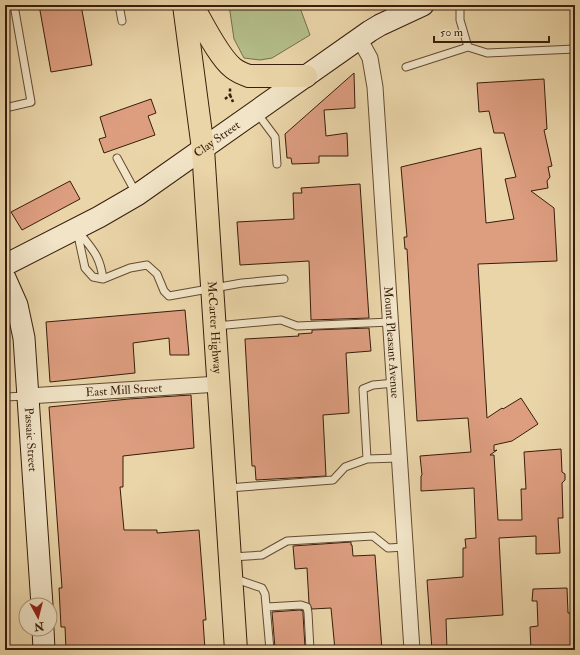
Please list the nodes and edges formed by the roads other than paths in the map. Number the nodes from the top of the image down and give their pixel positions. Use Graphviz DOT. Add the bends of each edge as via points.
graph roads {
  1 [pos="14,5"];
  2 [pos="119,5"];
  3 [pos="184,5"];
  4 [pos="192,5"];
  5 [pos="423,5"];
  6 [pos="460,5"];
  7 [pos="122,21"];
  8 [pos="359,38"];
  9 [pos="468,47"];
  10 [pos="575,49"];
  11 [pos="406,68"];
  12 [pos="306,76"];
  13 [pos="5,108"];
  14 [pos="256,112"];
  15 [pos="203,149"];
  16 [pos="117,158"];
  17 [pos="277,164"];
  18 [pos="137,195"];
  19 [pos="76,229"];
  20 [pos="5,265"];
  21 [pos="5,278"];
  22 [pos="103,279"];
  23 [pos="284,279"];
  24 [pos="213,289"];
  25 [pos="391,322"];
  26 [pos="215,326"];
  27 [pos="219,384"];
  28 [pos="395,384"];
  29 [pos="28,396"];
  30 [pos="5,397"];
  31 [pos="400,458"];
  32 [pos="367,459"];
  33 [pos="226,488"];
  34 [pos="405,547"];
  35 [pos="231,567"];
  36 [pos="41,597"];
  37 [pos="266,607"];
  38 [pos="43,637"];
  39 [pos="44,650"];
  40 [pos="236,650"];
  41 [pos="270,650"];
  42 [pos="310,650"];
  43 [pos="412,650"];
  1 -- 13 [label="lane" via="31,102"];
  2 -- 7 [label="lane"];
  3 -- 15 [label="main road, McCarter Highway"];
  4 -- 12 [label="main road" via="224,59 242,74"];
  5 -- 8 [label="main road, Clay Street"];
  6 -- 9 [label="lane" via="460,20"];
  8 -- 12 [label="main road, Clay Street"];
  8 -- 25 [label="street, Mount Pleasant Avenue" via="370,58 374,76"];
  9 -- 10 [label="lane" via="487,54"];
  9 -- 11 [label="lane"];
  12 -- 14 [label="main road, Clay Street"];
  14 -- 15 [label="main road, Clay Street"];
  14 -- 17 [label="lane" via="275,137"];
  15 -- 18 [label="main road, Clay Street"];
  15 -- 24 [label="main road, McCarter Highway"];
  16 -- 18 [label="lane"];
  18 -- 19 [label="main road, Clay Street"];
  19 -- 20 [label="main road, Clay Street"];
  19 -- 22 [label="lane" via="96,253"];
  19 -- 22 [label="lane" via="85,268 93,276"];
  21 -- 29 [label="main road, Passaic Street" via="20,316"];
  22 -- 24 [label="lane" via="130,268 147,265 157,274 169,296"];
  23 -- 24 [label="lane"];
  24 -- 26 [label="main road, McCarter Highway"];
  25 -- 26 [label="lane" via="297,326 281,320"];
  25 -- 28 [label="street, Mount Pleasant Avenue"];
  26 -- 27 [label="main road, McCarter Highway"];
  27 -- 29 [label="street, East Mill Street"];
  27 -- 33 [label="main road, McCarter Highway"];
  28 -- 31 [label="street, Mount Pleasant Avenue"];
  28 -- 32 [label="lane" via="373,385 363,389"];
  29 -- 30 [label="lane"];
  29 -- 36 [label="main road, Passaic Street"];
  31 -- 32 [label="lane"];
  31 -- 34 [label="street, Mount Pleasant Avenue"];
  32 -- 33 [label="lane" via="345,467 333,480"];
  33 -- 35 [label="main road, McCarter Highway"];
  34 -- 35 [label="lane" via="388,548 373,536 287,541 262,555"];
  34 -- 43 [label="street, Mount Pleasant Avenue"];
  35 -- 37 [label="lane" via="262,588"];
  35 -- 40 [label="main road, McCarter Highway"];
  37 -- 41 [label="lane"];
  37 -- 42 [label="lane" via="306,607"];
  38 -- 39 [label="main road"];
}
